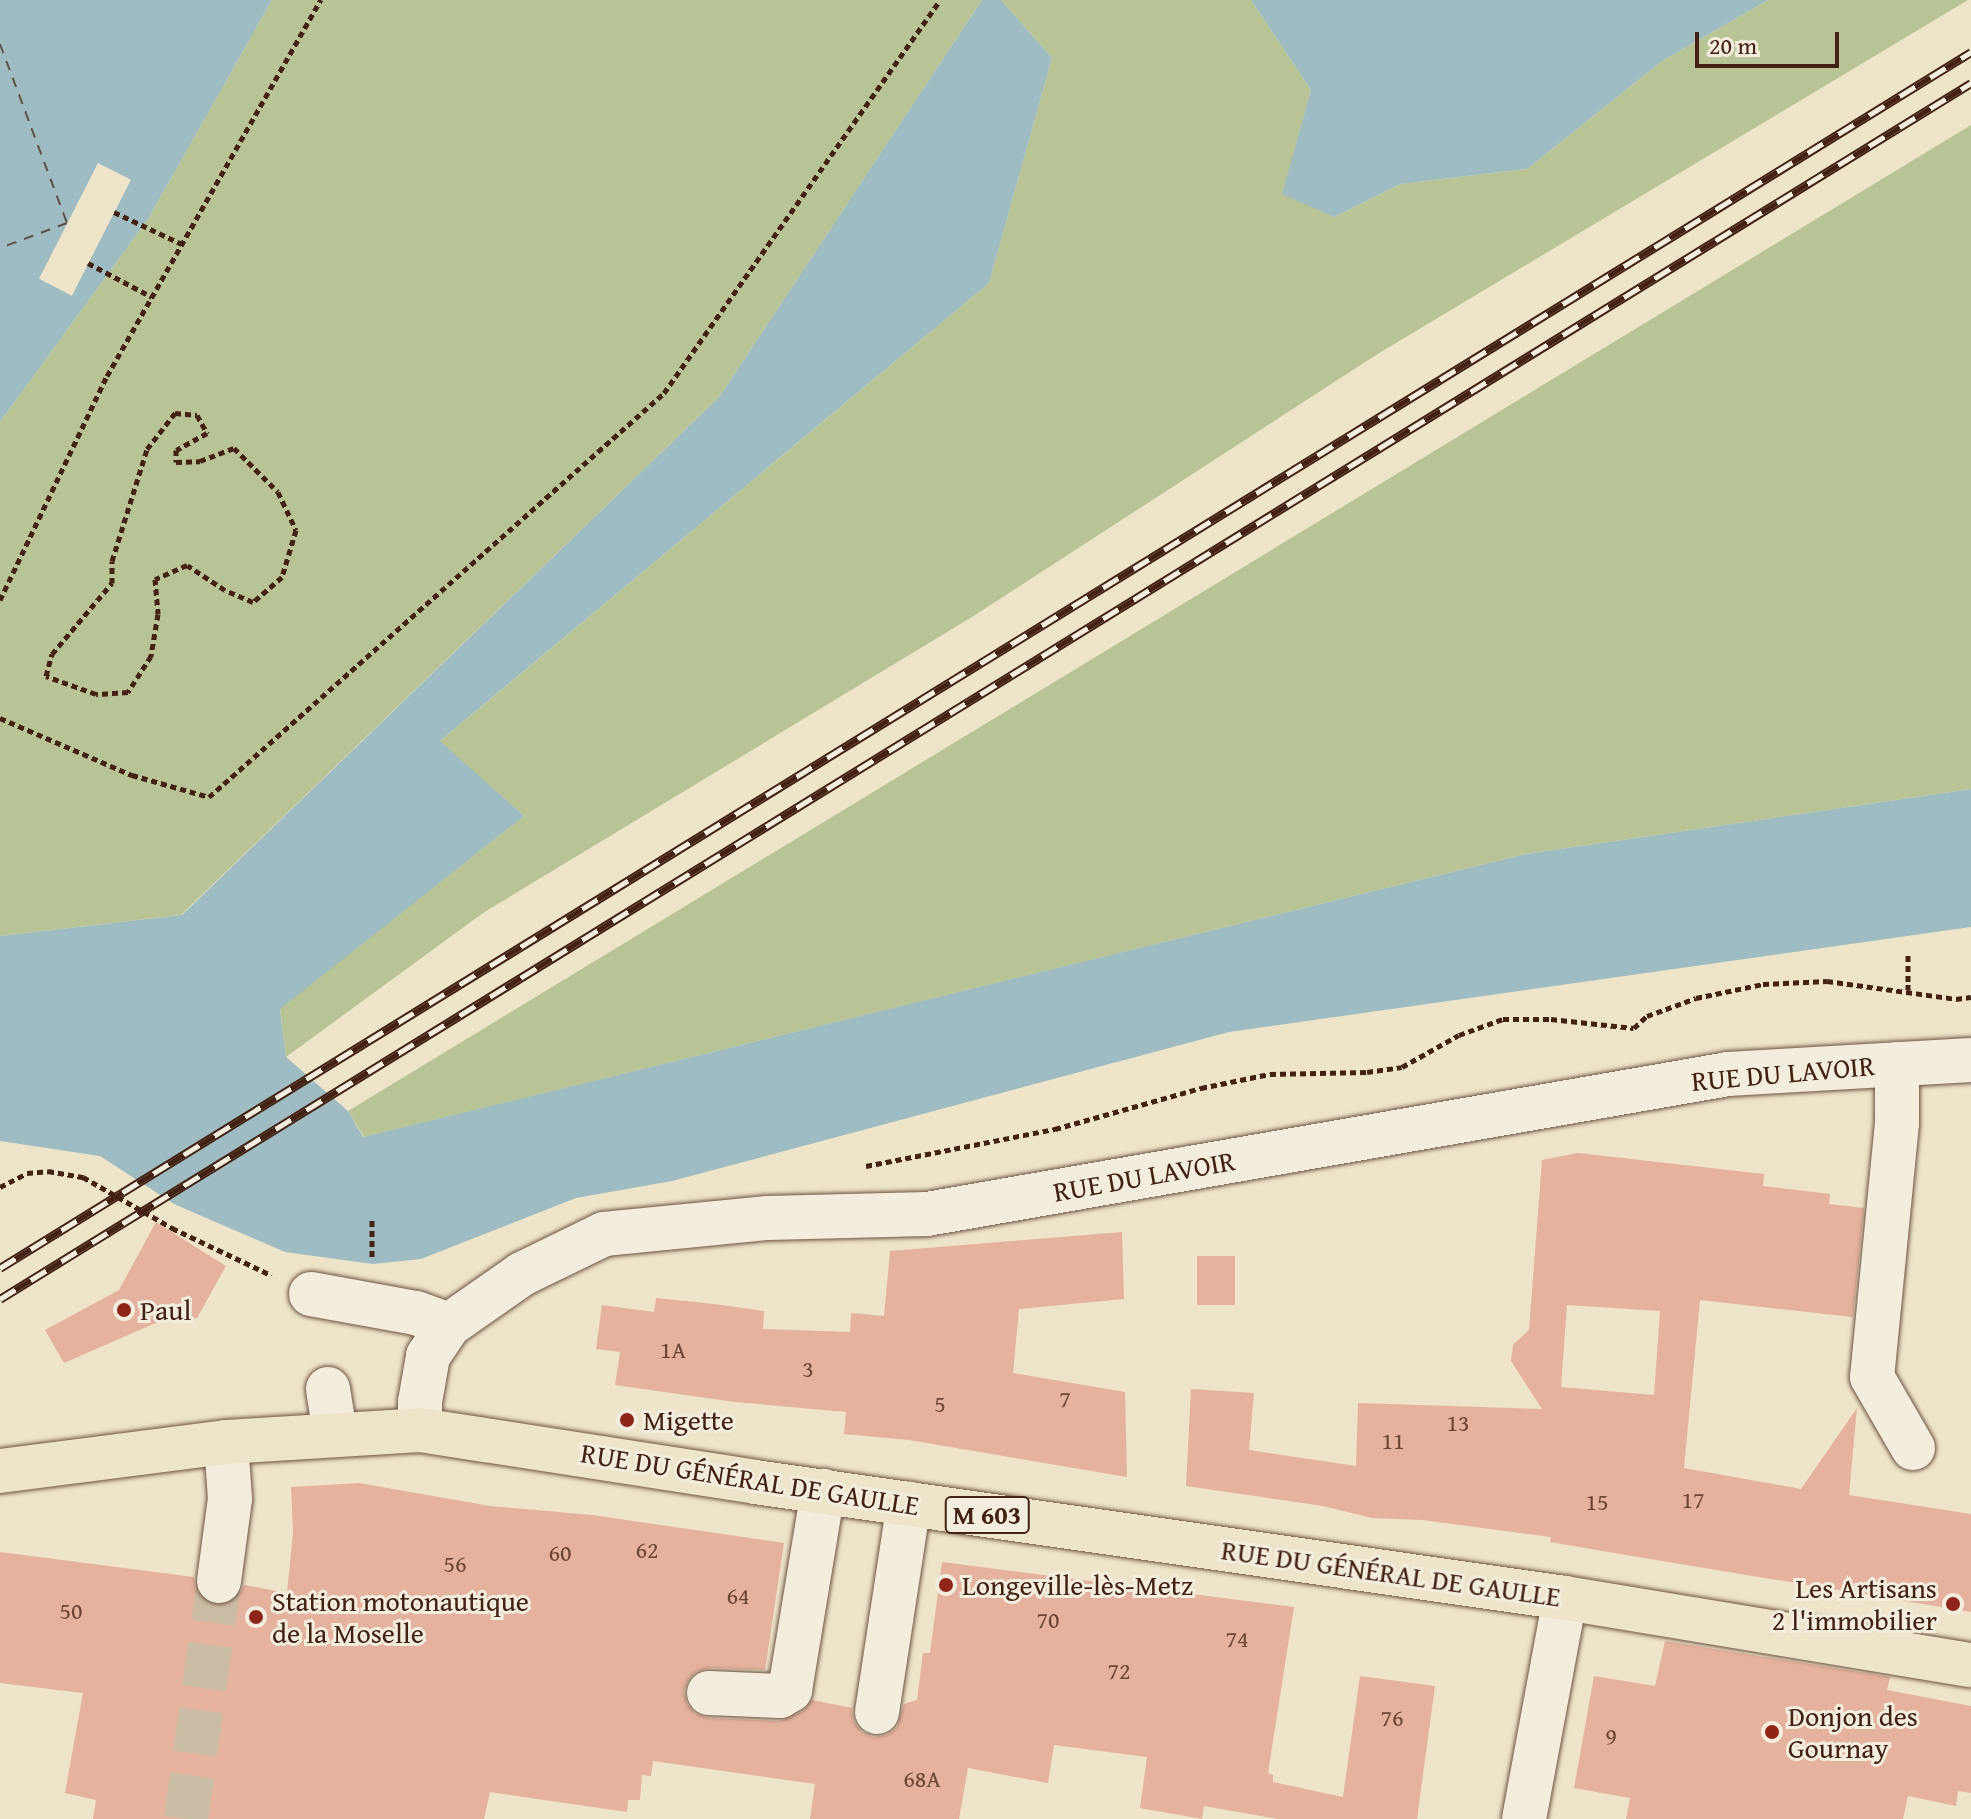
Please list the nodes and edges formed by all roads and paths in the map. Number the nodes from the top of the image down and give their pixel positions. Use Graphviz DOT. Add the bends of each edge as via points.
graph roads {
  1 [pos="321,0"];
  2 [pos="940,0"];
  3 [pos="114,212"];
  4 [pos="182,244"];
  5 [pos="88,263"];
  6 [pos="152,297"];
  7 [pos="0,600"];
  8 [pos="46,676"];
  9 [pos="0,718"];
  10 [pos="1908,955"];
  11 [pos="1908,990"];
  12 [pos="1971,997"];
  13 [pos="1971,1060"];
  14 [pos="1897,1064"];
  15 [pos="855,1168"];
  16 [pos="0,1187"];
  17 [pos="372,1220"];
  18 [pos="372,1264"];
  19 [pos="311,1294"];
  20 [pos="449,1325"];
  21 [pos="328,1389"];
  22 [pos="420,1430"];
  23 [pos="335,1433"];
  24 [pos="226,1442"];
  25 [pos="1913,1448"];
  26 [pos="0,1471"];
  27 [pos="823,1491"];
  28 [pos="909,1503"];
  29 [pos="219,1581"];
  30 [pos="1565,1598"];
  31 [pos="1971,1665"];
  32 [pos="709,1693"];
  33 [pos="877,1712"];
  34 [pos="1524,1819"];
  1 -- 4 [label="path"];
  2 -- 9 [label="path" via="664,393 209,797 132,775"];
  3 -- 4 [label="path"];
  4 -- 6 [label="path"];
  5 -- 6 [label="path"];
  6 -- 7 [label="path" via="107,376"];
  8 -- 8 [label="path" via="96,694 128,692 151,656 158,614 155,579 187,565 253,602 282,577 296,530 278,492 234,448 200,461 176,462 176,450 207,433 197,415 175,413 147,449 112,561 112,583 52,654"];
  10 -- 11 [label="path"];
  11 -- 12 [label="path"];
  11 -- 15 [label="path" via="1827,981 1763,984 1696,998 1647,1016 1634,1028 1503,1019 1459,1035 1402,1067 1270,1074 1055,1129"];
  13 -- 14 [label="street, RUE DU LAVOIR"];
  14 -- 20 [label="street, RUE DU LAVOIR" via="1728,1074 927,1214 768,1218 604,1234 522,1274"];
  14 -- 25 [label="street" via="1897,1123 1872,1377"];
  16 -- 19 [label="path" via="27,1173 83,1177 172,1228"];
  17 -- 18 [label="path"];
  19 -- 20 [label="street" via="416,1313"];
  20 -- 22 [label="street, RUE DU LAVOIR" via="428,1356"];
  21 -- 23 [label="street"];
  22 -- 23 [label="main road, RUE DU GÉNÉRAL DE GAULLE / M 603"];
  22 -- 27 [label="main road, RUE DU GÉNÉRAL DE GAULLE / M 603"];
  23 -- 24 [label="main road, RUE DU GÉNÉRAL DE GAULLE / M 603"];
  24 -- 26 [label="main road, RUE DU GÉNÉRAL DE GAULLE / M 603"];
  24 -- 29 [label="street" via="230,1499"];
  27 -- 28 [label="main road, RUE DU GÉNÉRAL DE GAULLE / M 603"];
  27 -- 32 [label="street" via="790,1690 780,1696"];
  28 -- 30 [label="main road, RUE DU GÉNÉRAL DE GAULLE / M 603"];
  28 -- 33 [label="street"];
  30 -- 31 [label="main road, RUE DU GÉNÉRAL DE GAULLE / M 603"];
  30 -- 34 [label="street"];
}
